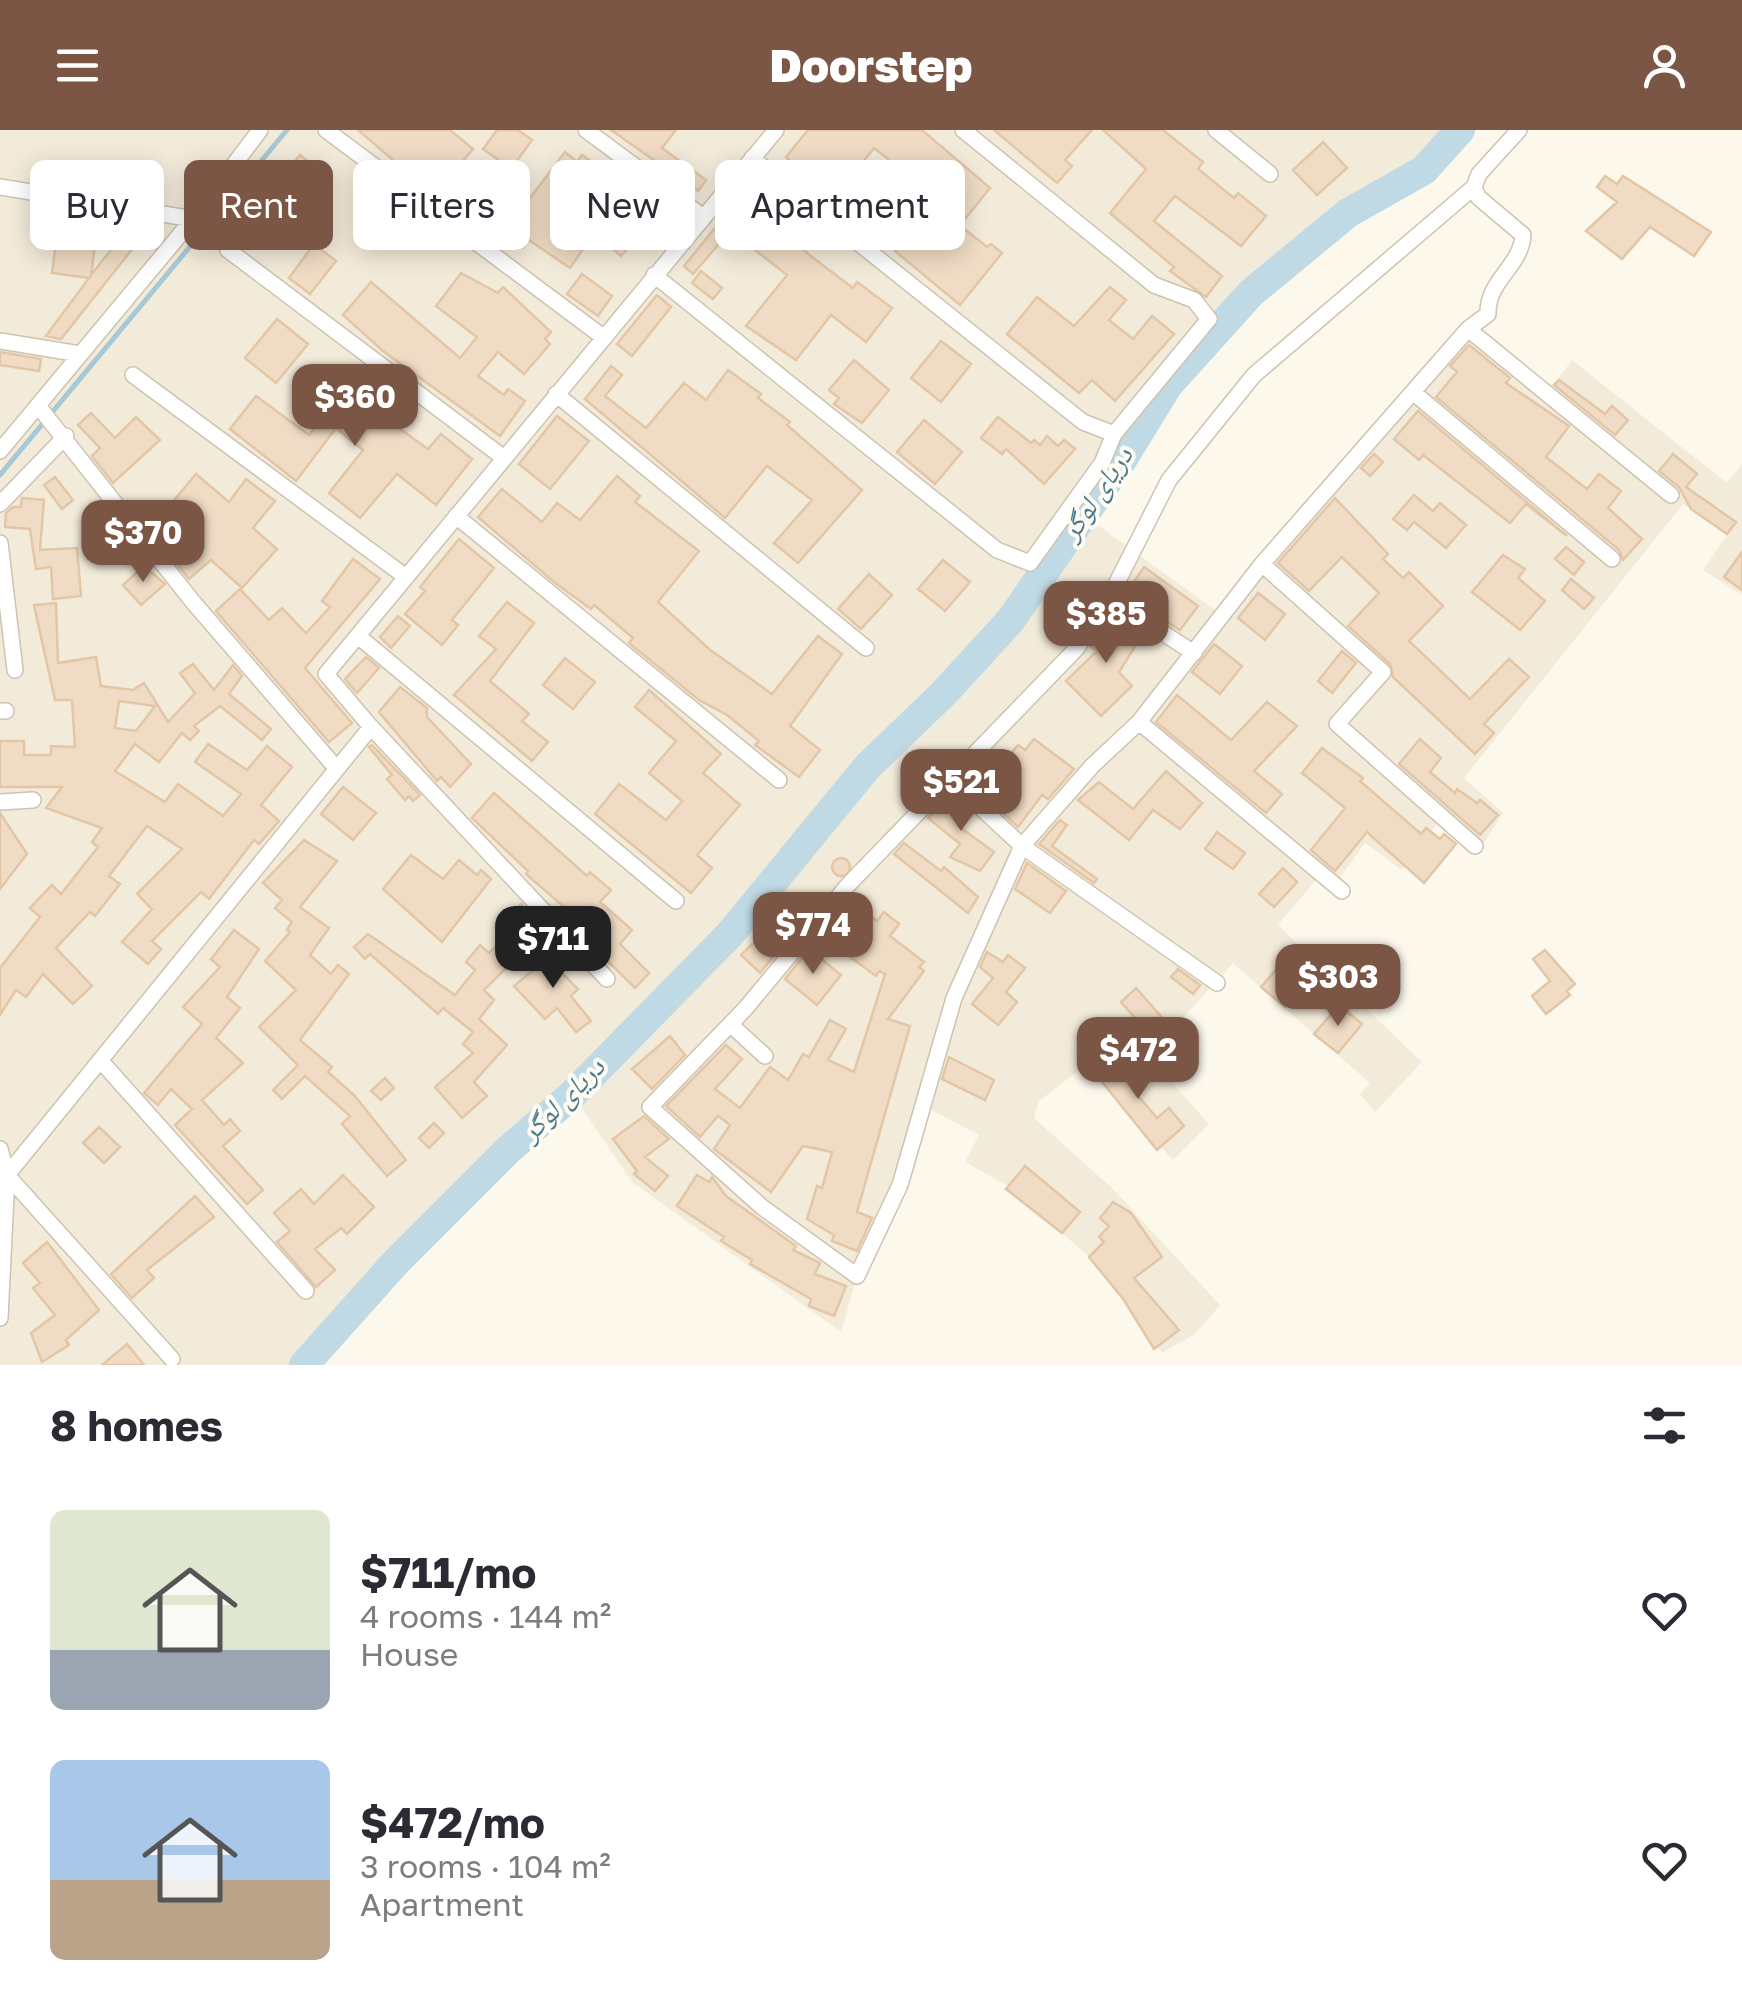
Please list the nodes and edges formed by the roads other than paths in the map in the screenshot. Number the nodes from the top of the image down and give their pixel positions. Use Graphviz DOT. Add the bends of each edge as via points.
graph roads {
  1 [pos="260,130"];
  2 [pos="326,130"];
  3 [pos="586,130"];
  4 [pos="776,130"];
  5 [pos="963,130"];
  6 [pos="1216,130"];
  7 [pos="1519,130"];
  8 [pos="752,158"];
  9 [pos="237,160"];
  10 [pos="1270,174"];
  11 [pos="0,186"];
  12 [pos="1474,187"];
  13 [pos="702,216"];
  14 [pos="184,217"];
  15 [pos="184,230"];
  16 [pos="228,250"];
  17 [pos="654,275"];
  18 [pos="1468,329"];
  19 [pos="603,337"];
  20 [pos="0,341"];
  21 [pos="80,354"];
  22 [pos="133,375"];
  23 [pos="1414,393"];
  24 [pos="556,394"];
  25 [pos="42,411"];
  26 [pos="1114,434"];
  27 [pos="66,436"];
  28 [pos="0,450"];
  29 [pos="504,458"];
  30 [pos="1671,495"];
  31 [pos="0,504"];
  32 [pos="456,516"];
  33 [pos="0,543"];
  34 [pos="1612,559"];
  35 [pos="1262,564"];
  36 [pos="406,577"];
  37 [pos="1109,598"];
  38 [pos="358,636"];
  39 [pos="866,648"];
  40 [pos="1194,653"];
  41 [pos="15,670"];
  42 [pos="1139,722"];
  43 [pos="372,728"];
  44 [pos="337,769"];
  45 [pos="949,778"];
  46 [pos="778,780"];
  47 [pos="33,800"];
  48 [pos="0,802"];
  49 [pos="1022,846"];
  50 [pos="1475,846"];
  51 [pos="1342,891"];
  52 [pos="676,902"];
  53 [pos="607,979"];
  54 [pos="1217,983"];
  55 [pos="730,1024"];
  56 [pos="765,1056"];
  57 [pos="100,1060"];
  58 [pos="0,1149"];
  59 [pos="7,1174"];
  60 [pos="3,1248"];
  61 [pos="306,1290"];
  62 [pos="0,1318"];
  63 [pos="172,1360"];
  1 -- 9 [label="street"];
  2 -- 19 [label="street"];
  3 -- 13 [label="street"];
  4 -- 8 [label="street"];
  5 -- 26 [label="street" via="1154,285 1194,300 1209,319"];
  6 -- 10 [label="street"];
  7 -- 12 [label="street"];
  8 -- 13 [label="street"];
  8 -- 26 [label="street" via="1083,422"];
  11 -- 14 [label="street"];
  12 -- 18 [label="street" via="1523,236 1522,248 1488,297 1488,314"];
  12 -- 37 [label="street" via="1254,375 1169,480"];
  13 -- 17 [label="street"];
  15 -- 21 [label="street"];
  16 -- 29 [label="street"];
  17 -- 19 [label="street"];
  17 -- 26 [label="street" via="997,550 1022,561 1030,563 1102,463"];
  18 -- 23 [label="street"];
  18 -- 30 [label="street"];
  19 -- 24 [label="street"];
  20 -- 21 [label="street"];
  21 -- 25 [label="street"];
  22 -- 36 [label="street"];
  23 -- 34 [label="street"];
  23 -- 35 [label="street"];
  24 -- 29 [label="street"];
  24 -- 39 [label="street"];
  25 -- 27 [label="street"];
  25 -- 28 [label="street"];
  27 -- 31 [label="street"];
  27 -- 44 [label="street" via="193,602"];
  29 -- 32 [label="street"];
  32 -- 36 [label="street"];
  32 -- 46 [label="street"];
  33 -- 41 [label="street"];
  35 -- 40 [label="street"];
  35 -- 50 [label="street" via="1383,672 1337,724"];
  36 -- 38 [label="street"];
  37 -- 40 [label="street"];
  37 -- 45 [label="street" via="1060,668"];
  38 -- 43 [label="street" via="326,674"];
  38 -- 52 [label="street"];
  40 -- 42 [label="street"];
  42 -- 49 [label="street"];
  42 -- 51 [label="street"];
  43 -- 44 [label="street"];
  43 -- 53 [label="street"];
  44 -- 57 [label="street"];
  45 -- 49 [label="street"];
  45 -- 55 [label="street"];
  47 -- 48 [label="street"];
  49 -- 54 [label="street"];
  49 -- 55 [label="street" via="954,998 900,1185 856,1276 762,1207 650,1107"];
  55 -- 56 [label="street"];
  57 -- 59 [label="street"];
  57 -- 61 [label="street"];
  58 -- 59 [label="street"];
  59 -- 60 [label="street"];
  59 -- 63 [label="street"];
  60 -- 62 [label="street"];
}
